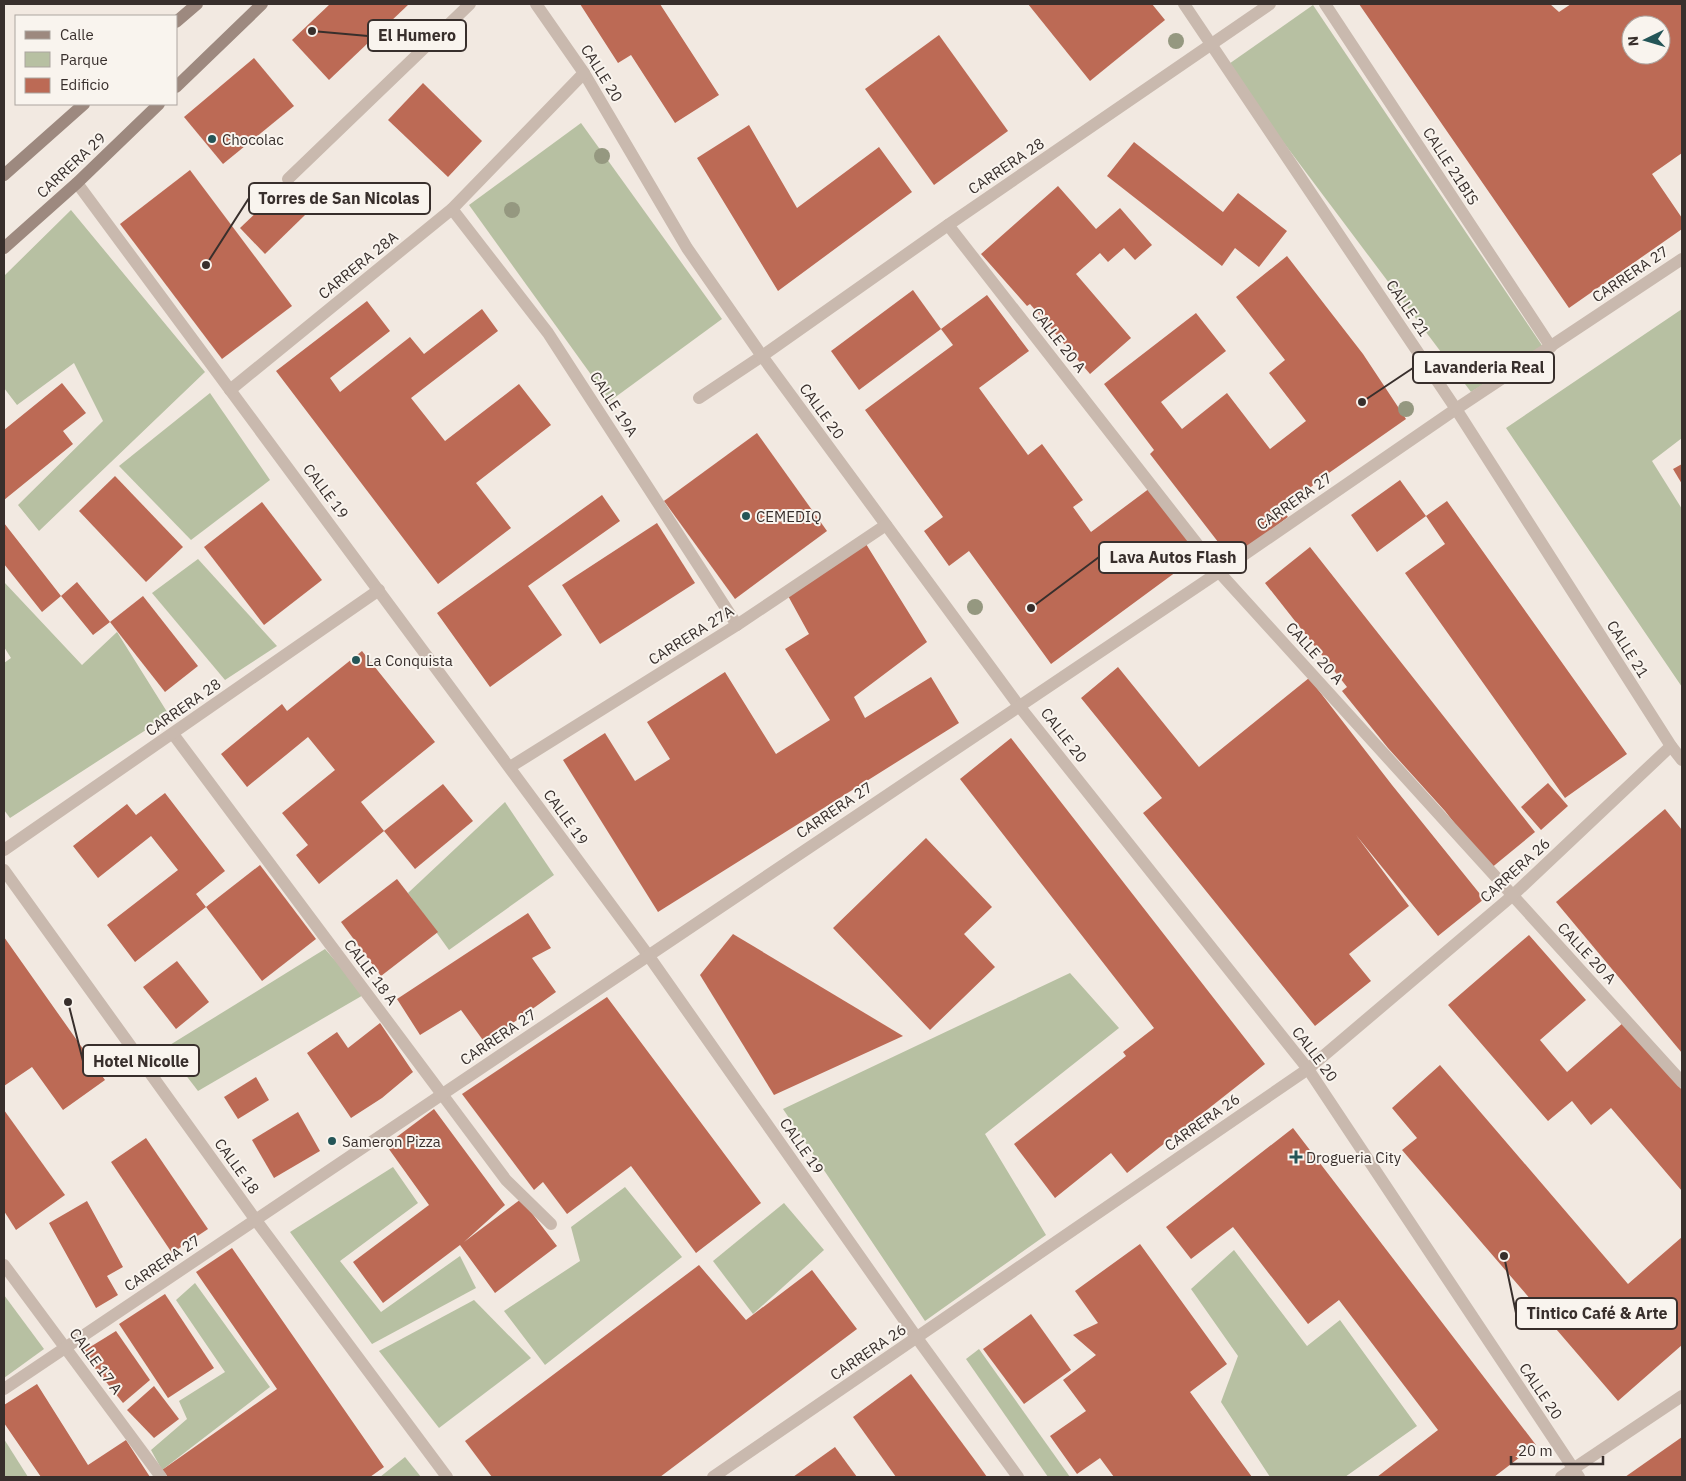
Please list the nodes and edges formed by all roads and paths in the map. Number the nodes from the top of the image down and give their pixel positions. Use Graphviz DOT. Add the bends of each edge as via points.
graph roads {
  1 [pos="195,4"];
  2 [pos="262,4"];
  3 [pos="470,4"];
  4 [pos="536,4"];
  5 [pos="1184,4"];
  6 [pos="1270,4"];
  7 [pos="1325,4"];
  8 [pos="178,20"];
  9 [pos="1212,45"];
  10 [pos="584,73"];
  11 [pos="178,85"];
  12 [pos="83,105"];
  13 [pos="158,105"];
  14 [pos="4,175"];
  15 [pos="288,179"];
  16 [pos="77,184"];
  17 [pos="452,208"];
  18 [pos="948,225"];
  19 [pos="4,248"];
  20 [pos="1682,259"];
  21 [pos="1550,347"];
  22 [pos="762,356"];
  23 [pos="230,390"];
  24 [pos="699,398"];
  25 [pos="1456,409"];
  26 [pos="886,525"];
  27 [pos="1219,572"];
  28 [pos="379,590"];
  29 [pos="738,625"];
  30 [pos="1019,706"];
  31 [pos="172,734"];
  32 [pos="1671,746"];
  33 [pos="1682,760"];
  34 [pos="510,768"];
  35 [pos="4,850"];
  36 [pos="4,870"];
  37 [pos="1512,896"];
  38 [pos="648,955"];
  39 [pos="1308,1069"];
  40 [pos="1682,1082"];
  41 [pos="443,1095"];
  42 [pos="255,1219"];
  43 [pos="551,1224"];
  44 [pos="4,1265"];
  45 [pos="916,1338"];
  46 [pos="66,1348"];
  47 [pos="4,1389"];
  48 [pos="1682,1396"];
  49 [pos="1576,1473"];
  50 [pos="161,1477"];
  51 [pos="447,1477"];
  52 [pos="713,1477"];
  53 [pos="1018,1477"];
  54 [pos="1562,1477"];
  1 -- 8 [label="main road"];
  2 -- 11 [label="main road"];
  3 -- 15 [label="street"];
  4 -- 10 [label="street, CALLE 20"];
  5 -- 9 [label="street, CALLE 21"];
  6 -- 9 [label="street, CARRERA 28"];
  7 -- 21 [label="street, CALLE 21BIS"];
  9 -- 18 [label="street, CARRERA 28"];
  9 -- 25 [label="street, CALLE 21"];
  10 -- 17 [label="street, CARRERA 28A"];
  10 -- 22 [label="street, CALLE 20" via="687,248"];
  12 -- 14 [label="main road"];
  13 -- 16 [label="main road, CARRERA 29"];
  16 -- 19 [label="main road, CARRERA 29"];
  16 -- 23 [label="street, CALLE 19"];
  17 -- 23 [label="street, CARRERA 28A"];
  17 -- 29 [label="street, CALLE 19A" via="548,334"];
  18 -- 22 [label="street, CARRERA 28"];
  18 -- 27 [label="street, CALLE 20 A"];
  20 -- 21 [label="street, CARRERA 27"];
  21 -- 25 [label="street, CARRERA 27"];
  22 -- 24 [label="street, CARRERA 28"];
  22 -- 26 [label="street, CALLE 20"];
  23 -- 28 [label="street, CALLE 19"];
  25 -- 27 [label="street, CARRERA 27"];
  25 -- 32 [label="street, CALLE 21"];
  26 -- 29 [label="street, CARRERA 27A"];
  26 -- 30 [label="street, CALLE 20"];
  27 -- 30 [label="street, CARRERA 27"];
  27 -- 37 [label="street, CALLE 20 A"];
  28 -- 31 [label="street, CARRERA 28"];
  28 -- 34 [label="street, CALLE 19"];
  29 -- 34 [label="street, CARRERA 27A"];
  30 -- 38 [label="street, CARRERA 27"];
  30 -- 39 [label="street, CALLE 20"];
  31 -- 35 [label="street, CARRERA 28"];
  31 -- 41 [label="street, CALLE 18 A"];
  32 -- 33 [label="street, CALLE 21"];
  32 -- 37 [label="street, CARRERA 26"];
  34 -- 38 [label="street, CALLE 19"];
  36 -- 42 [label="street, CALLE 18"];
  37 -- 39 [label="street, CARRERA 26"];
  37 -- 40 [label="street, CALLE 20 A"];
  38 -- 41 [label="street, CARRERA 27"];
  38 -- 45 [label="street, CALLE 19"];
  39 -- 45 [label="street, CARRERA 26"];
  39 -- 49 [label="street, CALLE 20"];
  41 -- 42 [label="street, CARRERA 27"];
  41 -- 43 [label="street, CALLE 18 A" via="506,1180"];
  42 -- 46 [label="street, CARRERA 27"];
  42 -- 51 [label="street, CALLE 18"];
  44 -- 46 [label="street, CALLE 17 A"];
  45 -- 52 [label="street, CARRERA 26"];
  45 -- 53 [label="street, CALLE 19"];
  46 -- 47 [label="street, CARRERA 27"];
  46 -- 50 [label="street, CALLE 17 A"];
  48 -- 49 [label="street"];
  49 -- 54 [label="street"];
}
